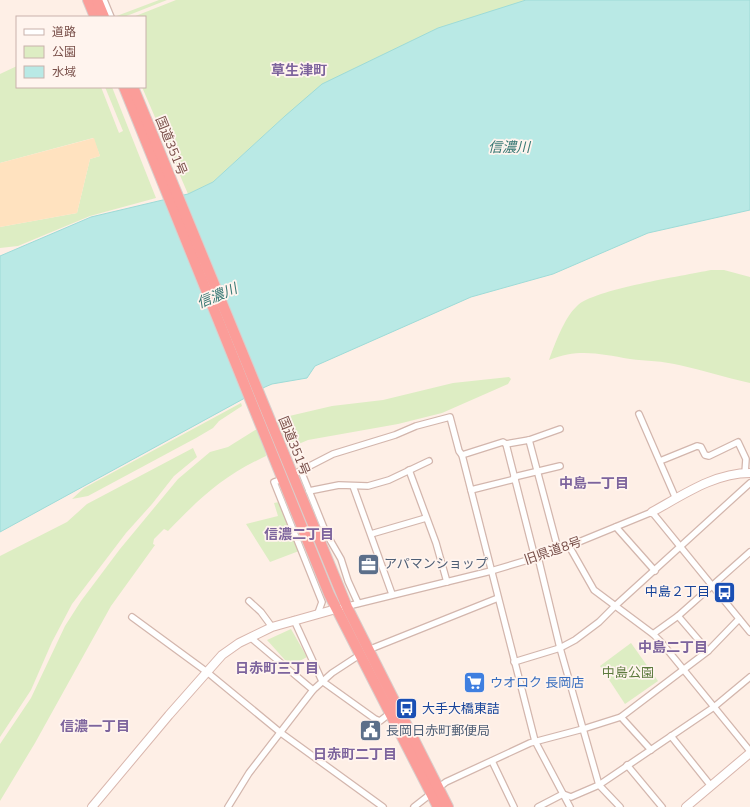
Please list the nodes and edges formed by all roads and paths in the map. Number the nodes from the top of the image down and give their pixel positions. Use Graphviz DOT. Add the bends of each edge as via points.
graph roads {
  1 [pos="88,0"];
  2 [pos="97,0"];
  3 [pos="104,0"];
  4 [pos="95,16"];
  5 [pos="104,16"];
  6 [pos="110,16"];
  7 [pos="124,88"];
  8 [pos="133,88"];
  9 [pos="638,414"];
  10 [pos="560,429"];
  11 [pos="529,440"];
  12 [pos="506,444"];
  13 [pos="276,448"];
  14 [pos="462,455"];
  15 [pos="429,461"];
  16 [pos="660,461"];
  17 [pos="560,466"];
  18 [pos="410,470"];
  19 [pos="538,471"];
  20 [pos="747,473"];
  21 [pos="515,478"];
  22 [pos="277,481"];
  23 [pos="750,483"];
  24 [pos="353,486"];
  25 [pos="471,490"];
  26 [pos="309,491"];
  27 [pos="676,499"];
  28 [pos="652,512"];
  29 [pos="426,518"];
  30 [pos="616,527"];
  31 [pos="370,534"];
  32 [pos="569,546"];
  33 [pos="680,548"];
  34 [pos="558,549"];
  35 [pos="750,552"];
  36 [pos="536,557"];
  37 [pos="491,571"];
  38 [pos="656,571"];
  39 [pos="446,582"];
  40 [pos="712,586"];
  41 [pos="392,594"];
  42 [pos="498,598"];
  43 [pos="249,601"];
  44 [pos="358,603"];
  45 [pos="615,606"];
  46 [pos="347,607"];
  47 [pos="336,609"];
  48 [pos="318,613"];
  49 [pos="678,616"];
  50 [pos="132,617"];
  51 [pos="739,619"];
  52 [pos="294,620"];
  53 [pos="272,627"];
  54 [pos="750,632"];
  55 [pos="653,634"];
  56 [pos="250,638"];
  57 [pos="560,648"];
  58 [pos="708,651"];
  59 [pos="365,652"];
  60 [pos="514,662"];
  61 [pos="682,669"];
  62 [pos="207,672"];
  63 [pos="750,677"];
  64 [pos="322,681"];
  65 [pos="313,690"];
  66 [pos="714,707"];
  67 [pos="389,714"];
  68 [pos="621,717"];
  69 [pos="583,730"];
  70 [pos="281,733"];
  71 [pos="671,736"];
  72 [pos="535,741"];
  73 [pos="651,750"];
  74 [pos="750,752"];
  75 [pos="492,761"];
  76 [pos="627,765"];
  77 [pos="599,785"];
  78 [pos="711,786"];
  79 [pos="435,790"];
  80 [pos="562,794"];
  81 [pos="690,806"];
  82 [pos="92,807"];
  83 [pos="228,807"];
  84 [pos="383,807"];
  85 [pos="414,807"];
  86 [pos="438,807"];
  87 [pos="448,807"];
  88 [pos="514,807"];
  89 [pos="538,807"];
  90 [pos="570,807"];
  91 [pos="620,807"];
  92 [pos="662,807"];
  1 -- 4 [label="highway"];
  2 -- 5 [label="highway"];
  3 -- 6 [label="street"];
  7 -- 13 [label="highway, 国道351号"];
  8 -- 13 [label="highway, 国道351号"];
  9 -- 16 [label="street"];
  10 -- 11 [label="street"];
  11 -- 12 [label="street"];
  11 -- 19 [label="street"];
  12 -- 14 [label="street" via="503,442"];
  12 -- 21 [label="street"];
  13 -- 46 [label="highway, 国道351号"];
  13 -- 47 [label="highway, 国道351号"];
  14 -- 25 [label="street"];
  14 -- 26 [label="street" via="450,418 416,426 332,454 299,471"];
  15 -- 18 [label="street"];
  16 -- 20 [label="street" via="697,446 709,456 738,442 746,459"];
  16 -- 27 [label="street"];
  17 -- 19 [label="street"];
  18 -- 24 [label="street" via="368,486"];
  18 -- 29 [label="street"];
  19 -- 21 [label="street"];
  19 -- 34 [label="street"];
  20 -- 27 [label="street, 旧県道8号" via="730,474 713,480"];
  21 -- 25 [label="street"];
  21 -- 36 [label="street"];
  22 -- 48 [label="street" via="274,482 322,602"];
  23 -- 33 [label="street"];
  24 -- 26 [label="street" via="339,485"];
  24 -- 31 [label="street"];
  25 -- 37 [label="street"];
  26 -- 44 [label="street" via="326,532 341,559"];
  27 -- 28 [label="street, 旧県道8号"];
  28 -- 30 [label="street, 旧県道8号"];
  28 -- 33 [label="street"];
  29 -- 31 [label="street"];
  29 -- 39 [label="street"];
  30 -- 32 [label="street, 旧県道8号"];
  30 -- 38 [label="street"];
  31 -- 41 [label="street"];
  32 -- 34 [label="street, 旧県道8号"];
  32 -- 45 [label="street" via="594,590"];
  33 -- 38 [label="street"];
  33 -- 40 [label="street"];
  34 -- 36 [label="street, 旧県道8号"];
  35 -- 40 [label="street"];
  36 -- 37 [label="street, 旧県道8号"];
  36 -- 57 [label="street"];
  37 -- 39 [label="street, 旧県道8号"];
  37 -- 42 [label="street"];
  38 -- 45 [label="street"];
  39 -- 41 [label="street, 旧県道8号"];
  40 -- 49 [label="street"];
  40 -- 51 [label="street"];
  41 -- 44 [label="street, 旧県道8号"];
  42 -- 59 [label="street"];
  42 -- 60 [label="street"];
  43 -- 53 [label="street"];
  44 -- 46 [label="street, 旧県道8号"];
  45 -- 55 [label="street"];
  45 -- 57 [label="street" via="599,622"];
  46 -- 47 [label="street, 旧県道8号"];
  46 -- 59 [label="highway, 国道351号"];
  47 -- 48 [label="street"];
  47 -- 59 [label="highway, 国道351号"];
  48 -- 52 [label="street"];
  49 -- 55 [label="street"];
  49 -- 58 [label="street"];
  50 -- 62 [label="street"];
  51 -- 54 [label="street"];
  51 -- 58 [label="street"];
  52 -- 53 [label="street"];
  52 -- 64 [label="street"];
  53 -- 56 [label="street"];
  55 -- 61 [label="street"];
  56 -- 62 [label="street" via="222,655"];
  56 -- 65 [label="street"];
  57 -- 60 [label="street"];
  57 -- 69 [label="street"];
  58 -- 61 [label="street"];
  59 -- 64 [label="street"];
  59 -- 67 [label="highway, 国道351号"];
  59 -- 79 [label="highway, 国道351号"];
  60 -- 72 [label="street"];
  61 -- 66 [label="street"];
  61 -- 68 [label="street"];
  62 -- 70 [label="street"];
  62 -- 82 [label="street"];
  63 -- 66 [label="street"];
  64 -- 65 [label="street"];
  64 -- 67 [label="street" via="375,719 380,720"];
  65 -- 70 [label="street"];
  66 -- 71 [label="street"];
  66 -- 74 [label="street"];
  67 -- 79 [label="highway, 国道351号"];
  68 -- 69 [label="street"];
  68 -- 73 [label="street"];
  69 -- 72 [label="street"];
  69 -- 77 [label="street"];
  70 -- 83 [label="street" via="249,773"];
  70 -- 84 [label="street"];
  71 -- 73 [label="street"];
  71 -- 78 [label="street"];
  72 -- 75 [label="street"];
  72 -- 80 [label="street"];
  73 -- 76 [label="street"];
  74 -- 78 [label="street"];
  75 -- 79 [label="street" via="446,782"];
  75 -- 88 [label="street"];
  76 -- 77 [label="street"];
  76 -- 92 [label="street"];
  77 -- 80 [label="street" via="571,797"];
  77 -- 91 [label="street"];
  78 -- 81 [label="street"];
  79 -- 85 [label="street"];
  79 -- 86 [label="highway, 国道351号"];
  79 -- 87 [label="highway, 国道351号"];
  80 -- 89 [label="street"];
  80 -- 90 [label="street"];
}
